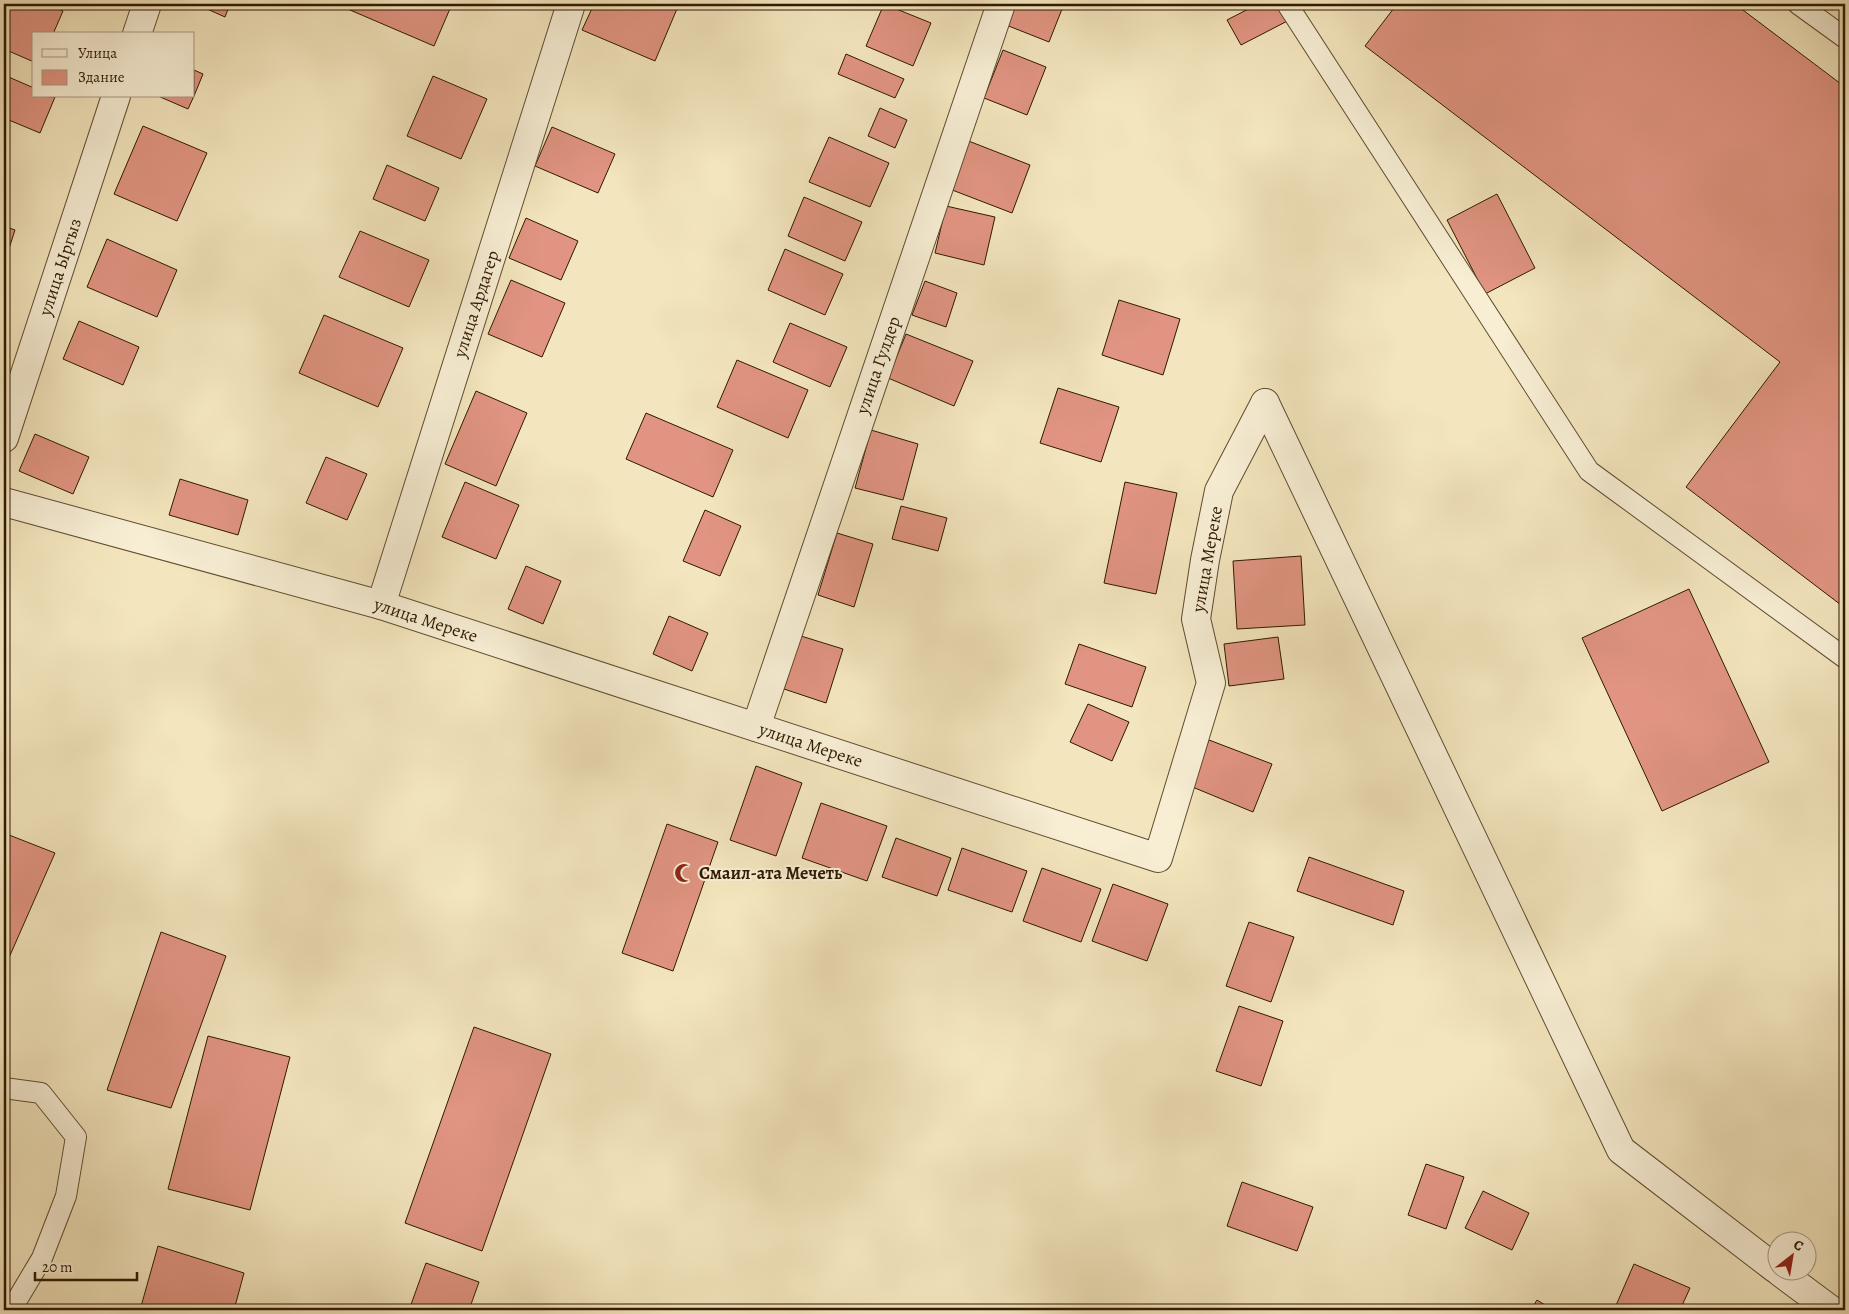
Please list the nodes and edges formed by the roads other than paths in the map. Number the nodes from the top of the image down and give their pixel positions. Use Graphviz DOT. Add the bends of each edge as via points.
graph roads {
  1 [pos="147,4"];
  2 [pos="571,4"];
  3 [pos="1001,4"];
  4 [pos="1287,4"];
  5 [pos="1798,4"];
  6 [pos="138,32"];
  7 [pos="1845,38"];
  8 [pos="115,98"];
  9 [pos="4,438"];
  10 [pos="4,502"];
  11 [pos="381,605"];
  12 [pos="1845,658"];
  13 [pos="756,727"];
  14 [pos="4,1088"];
  15 [pos="1766,1261"];
  16 [pos="1793,1282"];
  17 [pos="10,1310"];
  18 [pos="1831,1310"];
  1 -- 6 [label="street"];
  2 -- 11 [label="street, улица Ардагер"];
  3 -- 13 [label="street, улица Гулдер"];
  4 -- 12 [label="lane" via="1590,471"];
  5 -- 7 [label="lane"];
  8 -- 9 [label="street, улица Ыргыз"];
  10 -- 11 [label="street, улица Мереке"];
  11 -- 13 [label="street, улица Мереке"];
  13 -- 15 [label="street, улица Мереке" via="1158,858 1211,683 1196,619 1204,560 1219,491 1265,403 1621,1150"];
  14 -- 17 [label="lane" via="42,1093 76,1136 66,1196 42,1258"];
  16 -- 18 [label="street"];
}
